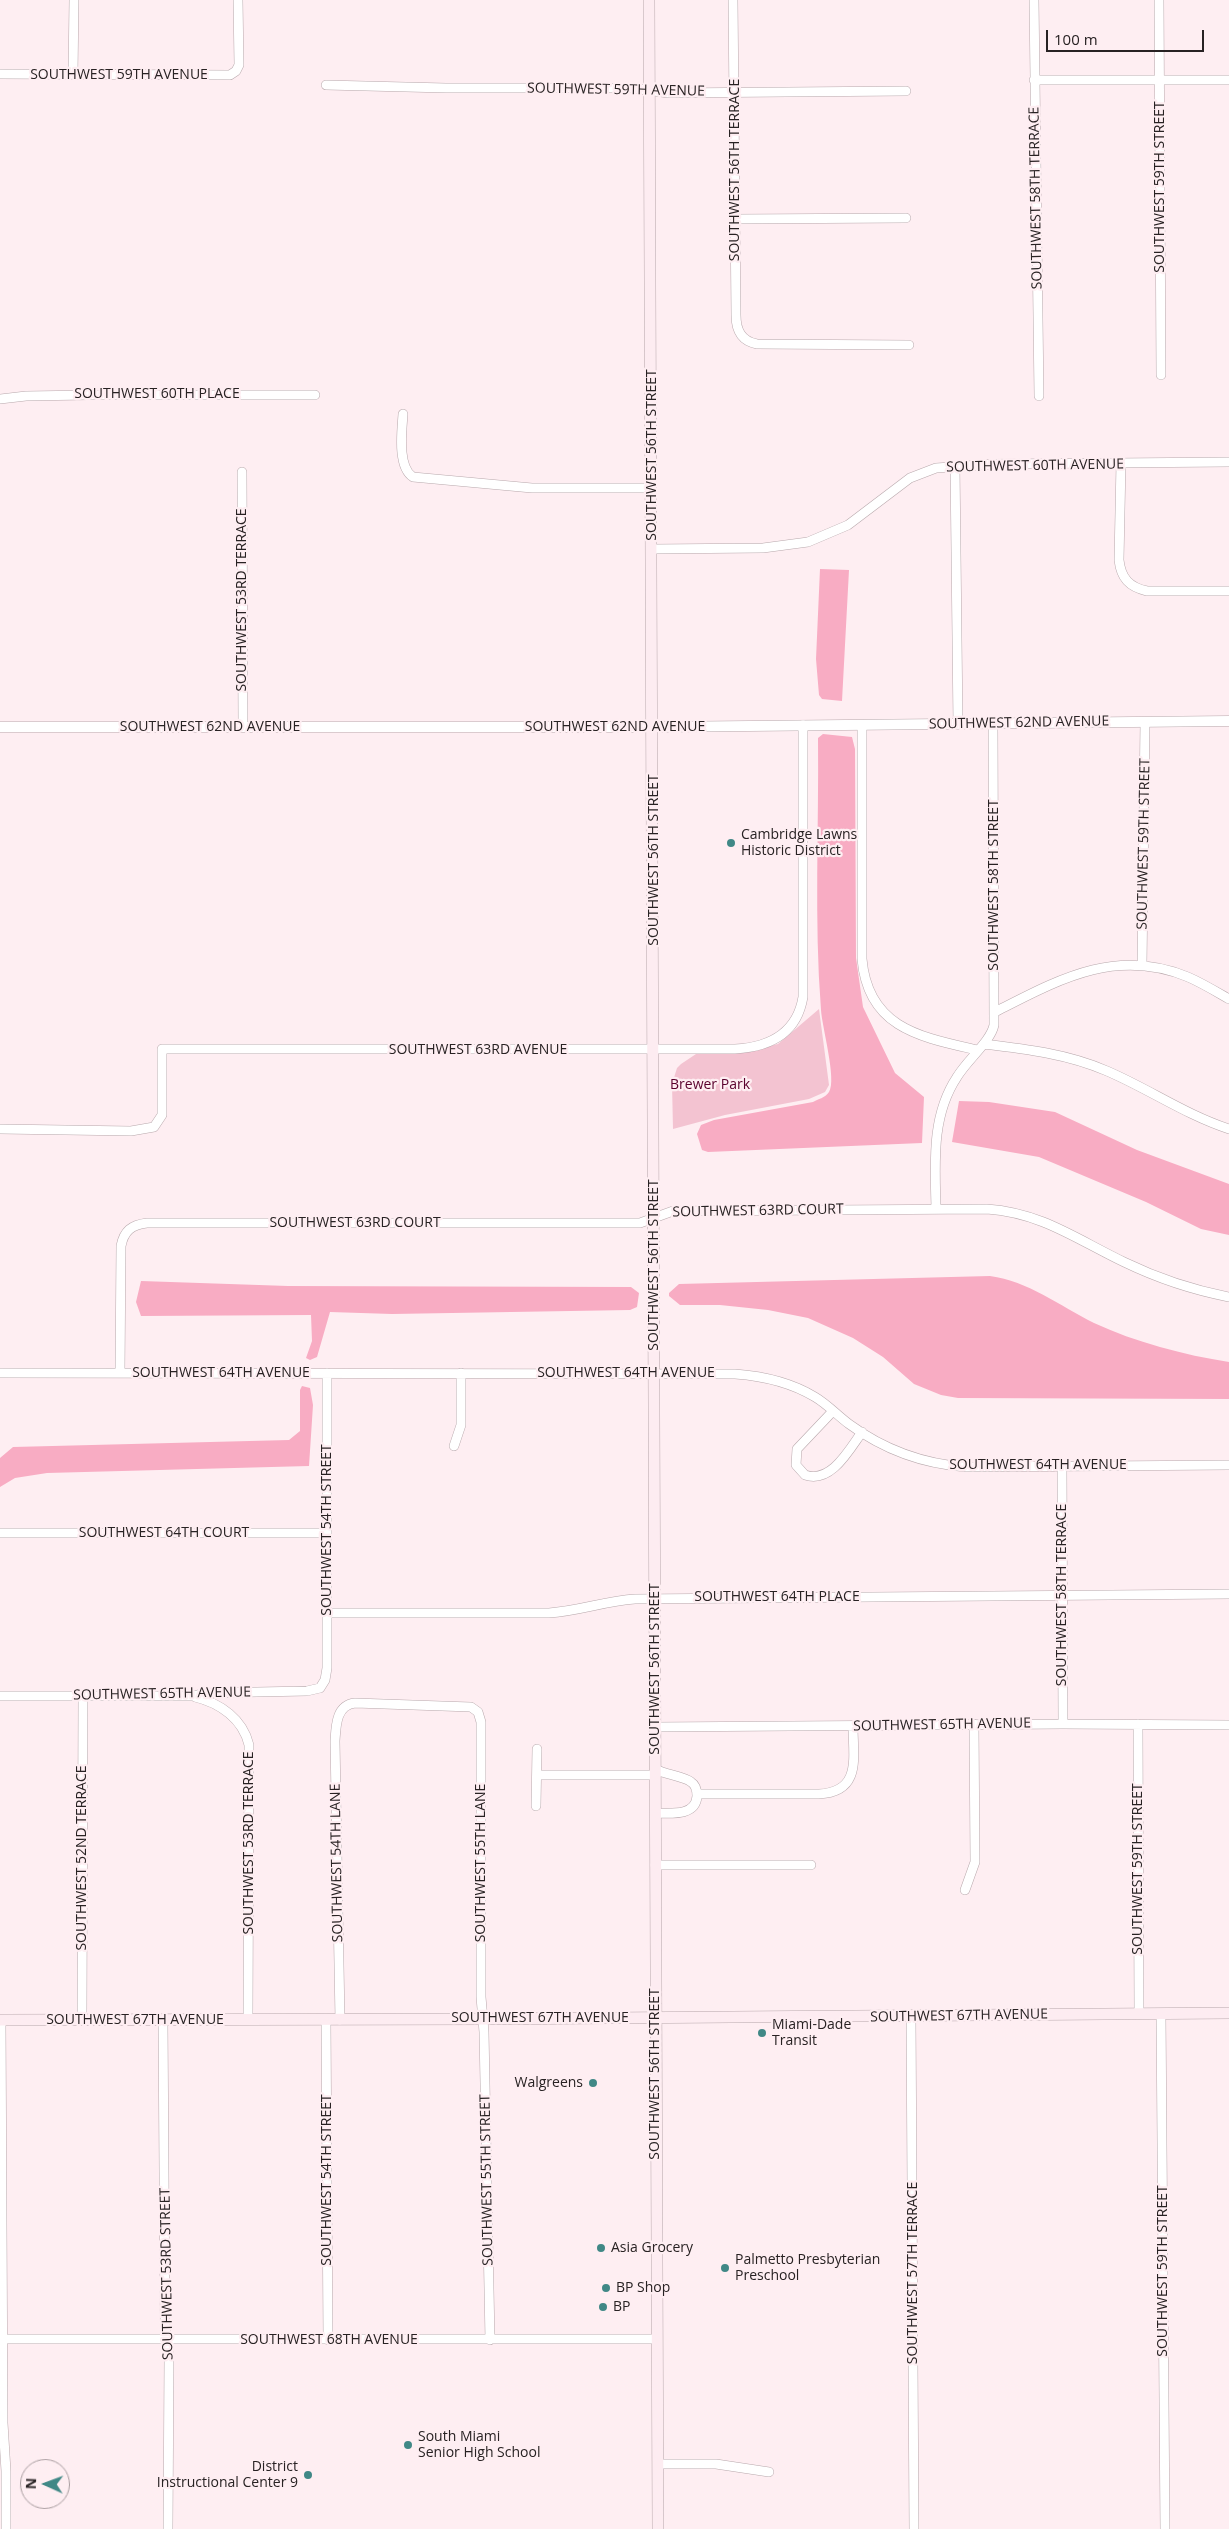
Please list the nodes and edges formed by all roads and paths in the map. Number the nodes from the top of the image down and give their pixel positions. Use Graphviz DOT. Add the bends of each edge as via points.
graph roads {
  1 [pos="74,0"];
  2 [pos="238,0"];
  3 [pos="649,0"];
  4 [pos="733,0"];
  5 [pos="1034,0"];
  6 [pos="1159,0"];
  7 [pos="0,74"];
  8 [pos="73,75"];
  9 [pos="1034,80"];
  10 [pos="1160,80"];
  11 [pos="1229,80"];
  12 [pos="326,85"];
  13 [pos="650,90"];
  14 [pos="906,90"];
  15 [pos="734,93"];
  16 [pos="906,218"];
  17 [pos="735,219"];
  18 [pos="909,345"];
  19 [pos="1160,375"];
  20 [pos="315,395"];
  21 [pos="1039,396"];
  22 [pos="0,400"];
  23 [pos="402,414"];
  24 [pos="1229,462"];
  25 [pos="1121,463"];
  26 [pos="955,466"];
  27 [pos="242,472"];
  28 [pos="652,488"];
  29 [pos="653,548"];
  30 [pos="1229,591"];
  31 [pos="1229,721"];
  32 [pos="1145,722"];
  33 [pos="993,723"];
  34 [pos="862,724"];
  35 [pos="958,724"];
  36 [pos="803,725"];
  37 [pos="0,727"];
  38 [pos="243,727"];
  39 [pos="653,727"];
  40 [pos="1142,966"];
  41 [pos="1229,999"];
  42 [pos="995,1012"];
  43 [pos="980,1047"];
  44 [pos="654,1048"];
  45 [pos="0,1129"];
  46 [pos="1229,1129"];
  47 [pos="936,1208"];
  48 [pos="654,1218"];
  49 [pos="1229,1297"];
  50 [pos="0,1373"];
  51 [pos="120,1373"];
  52 [pos="327,1373"];
  53 [pos="461,1373"];
  54 [pos="655,1373"];
  55 [pos="0,1378"];
  56 [pos="833,1411"];
  57 [pos="862,1432"];
  58 [pos="454,1446"];
  59 [pos="1229,1465"];
  60 [pos="1062,1466"];
  61 [pos="0,1533"];
  62 [pos="327,1533"];
  63 [pos="1229,1594"];
  64 [pos="1062,1596"];
  65 [pos="655,1598"];
  66 [pos="327,1612"];
  67 [pos="322,1686"];
  68 [pos="0,1696"];
  69 [pos="83,1696"];
  70 [pos="193,1696"];
  71 [pos="476,1709"];
  72 [pos="974,1724"];
  73 [pos="1063,1724"];
  74 [pos="1138,1724"];
  75 [pos="1229,1725"];
  76 [pos="853,1726"];
  77 [pos="654,1727"];
  78 [pos="537,1749"];
  79 [pos="655,1772"];
  80 [pos="537,1775"];
  81 [pos="697,1794"];
  82 [pos="536,1806"];
  83 [pos="655,1813"];
  84 [pos="811,1865"];
  85 [pos="655,1866"];
  86 [pos="965,1890"];
  87 [pos="1229,2013"];
  88 [pos="1139,2014"];
  89 [pos="1161,2014"];
  90 [pos="911,2016"];
  91 [pos="655,2018"];
  92 [pos="483,2019"];
  93 [pos="0,2020"];
  94 [pos="82,2020"];
  95 [pos="163,2020"];
  96 [pos="248,2020"];
  97 [pos="326,2020"];
  98 [pos="340,2020"];
  99 [pos="1,2339"];
  100 [pos="167,2339"];
  101 [pos="657,2339"];
  102 [pos="328,2340"];
  103 [pos="490,2340"];
  104 [pos="658,2464"];
  105 [pos="769,2472"];
  106 [pos="6,2529"];
  107 [pos="168,2529"];
  108 [pos="658,2529"];
  109 [pos="914,2529"];
  110 [pos="1165,2529"];
  1 -- 8 [label="street"];
  2 -- 8 [label="street, SOUTHWEST 59TH AVENUE" via="239,60 236,71 224,76"];
  3 -- 13 [label="main road, SOUTHWEST 56TH STREET"];
  4 -- 15 [label="street, SOUTHWEST 56TH TERRACE"];
  5 -- 9 [label="street, SOUTHWEST 58TH TERRACE"];
  6 -- 10 [label="street, SOUTHWEST 59TH STREET"];
  7 -- 8 [label="street, SOUTHWEST 59TH AVENUE"];
  9 -- 10 [label="street"];
  9 -- 21 [label="street, SOUTHWEST 58TH TERRACE"];
  10 -- 11 [label="street"];
  10 -- 19 [label="street, SOUTHWEST 59TH STREET"];
  12 -- 13 [label="street, SOUTHWEST 59TH AVENUE"];
  13 -- 15 [label="street, SOUTHWEST 59TH AVENUE"];
  13 -- 28 [label="main road, SOUTHWEST 56TH STREET"];
  14 -- 15 [label="street, SOUTHWEST 59TH AVENUE"];
  15 -- 17 [label="street, SOUTHWEST 56TH TERRACE"];
  16 -- 17 [label="street"];
  17 -- 18 [label="street, SOUTHWEST 56TH TERRACE" via="736,319 737,329 744,339 757,344"];
  20 -- 22 [label="street, SOUTHWEST 60TH PLACE" via="88,394"];
  23 -- 28 [label="street" via="403,456 411,475 532,488"];
  24 -- 25 [label="street, SOUTHWEST 60TH AVENUE"];
  25 -- 26 [label="street, SOUTHWEST 60TH AVENUE"];
  25 -- 30 [label="street" via="1119,560 1126,581 1147,591"];
  26 -- 29 [label="street, SOUTHWEST 60TH AVENUE" via="928,470 910,478 848,525 808,542 763,548"];
  26 -- 35 [label="street"];
  27 -- 38 [label="street, SOUTHWEST 53RD TERRACE"];
  28 -- 29 [label="main road, SOUTHWEST 56TH STREET"];
  29 -- 39 [label="main road, SOUTHWEST 56TH STREET"];
  31 -- 32 [label="street, SOUTHWEST 62ND AVENUE"];
  32 -- 33 [label="street, SOUTHWEST 62ND AVENUE"];
  32 -- 40 [label="street, SOUTHWEST 59TH STREET"];
  33 -- 35 [label="street, SOUTHWEST 62ND AVENUE"];
  33 -- 42 [label="street, SOUTHWEST 58TH STREET"];
  34 -- 35 [label="street, SOUTHWEST 62ND AVENUE"];
  34 -- 36 [label="street, SOUTHWEST 62ND AVENUE"];
  34 -- 43 [label="street" via="862,958 865,984 886,1015 910,1032 935,1041"];
  36 -- 39 [label="street, SOUTHWEST 62ND AVENUE"];
  36 -- 44 [label="street, SOUTHWEST 63RD AVENUE" via="803,997 799,1015 789,1030 773,1040 747,1048"];
  37 -- 38 [label="street, SOUTHWEST 62ND AVENUE"];
  38 -- 39 [label="street, SOUTHWEST 62ND AVENUE"];
  39 -- 44 [label="main road, SOUTHWEST 56TH STREET"];
  40 -- 41 [label="street" via="1188,977"];
  40 -- 42 [label="street" via="1099,968 1073,974"];
  42 -- 43 [label="street, SOUTHWEST 58TH STREET" via="992,1034"];
  43 -- 46 [label="street" via="1045,1052 1092,1065"];
  43 -- 47 [label="street, SOUTHWEST 58TH STREET" via="953,1083 940,1117 936,1151"];
  44 -- 45 [label="street, SOUTHWEST 63RD AVENUE" via="162,1049 162,1115 156,1126 131,1132"];
  44 -- 48 [label="main road, SOUTHWEST 56TH STREET"];
  47 -- 48 [label="street, SOUTHWEST 63RD COURT" via="673,1211"];
  47 -- 49 [label="street, SOUTHWEST 63RD COURT" via="1000,1210 1034,1217 1141,1269"];
  48 -- 51 [label="street, SOUTHWEST 63RD COURT" via="640,1222 154,1223 134,1226 125,1233 120,1260"];
  48 -- 54 [label="main road, SOUTHWEST 56TH STREET"];
  50 -- 51 [label="street, SOUTHWEST 64TH AVENUE"];
  50 -- 55 [label="street"];
  51 -- 52 [label="street, SOUTHWEST 64TH AVENUE"];
  52 -- 53 [label="street, SOUTHWEST 64TH AVENUE"];
  52 -- 62 [label="street, SOUTHWEST 54TH STREET"];
  53 -- 54 [label="street, SOUTHWEST 64TH AVENUE"];
  53 -- 58 [label="street" via="461,1425"];
  54 -- 56 [label="street, SOUTHWEST 64TH AVENUE" via="758,1377 806,1393"];
  54 -- 65 [label="main road, SOUTHWEST 56TH STREET"];
  56 -- 57 [label="street, SOUTHWEST 64TH AVENUE"];
  56 -- 57 [label="street" via="797,1449 796,1465 805,1475 815,1477 829,1472"];
  57 -- 60 [label="street, SOUTHWEST 64TH AVENUE" via="902,1453 937,1464 966,1467"];
  59 -- 60 [label="street, SOUTHWEST 64TH AVENUE"];
  60 -- 64 [label="street, SOUTHWEST 58TH TERRACE"];
  61 -- 62 [label="street, SOUTHWEST 64TH COURT"];
  62 -- 66 [label="street, SOUTHWEST 54TH STREET"];
  63 -- 64 [label="street, SOUTHWEST 64TH PLACE"];
  64 -- 65 [label="street, SOUTHWEST 64TH PLACE"];
  64 -- 73 [label="street, SOUTHWEST 58TH TERRACE"];
  65 -- 66 [label="street, SOUTHWEST 64TH PLACE" via="621,1600 576,1611 549,1613"];
  65 -- 77 [label="main road, SOUTHWEST 56TH STREET"];
  66 -- 67 [label="street, SOUTHWEST 54TH STREET" via="327,1668"];
  67 -- 70 [label="street, SOUTHWEST 65TH AVENUE" via="312,1691"];
  68 -- 69 [label="street, SOUTHWEST 65TH AVENUE"];
  69 -- 70 [label="street, SOUTHWEST 65TH AVENUE"];
  69 -- 94 [label="street, SOUTHWEST 52ND TERRACE"];
  70 -- 96 [label="street, SOUTHWEST 53RD TERRACE" via="212,1703 237,1720 249,1745"];
  71 -- 92 [label="street, SOUTHWEST 55TH LANE" via="480,1722"];
  71 -- 98 [label="street, SOUTHWEST 54TH LANE" via="460,1705 355,1703 343,1708 336,1724"];
  72 -- 73 [label="street, SOUTHWEST 65TH AVENUE"];
  72 -- 76 [label="street, SOUTHWEST 65TH AVENUE"];
  72 -- 86 [label="street" via="975,1862"];
  73 -- 74 [label="street, SOUTHWEST 65TH AVENUE"];
  74 -- 75 [label="street, SOUTHWEST 65TH AVENUE"];
  74 -- 88 [label="street, SOUTHWEST 59TH STREET"];
  76 -- 77 [label="street, SOUTHWEST 65TH AVENUE"];
  76 -- 81 [label="street" via="852,1773 848,1782 838,1790 819,1794"];
  77 -- 79 [label="main road, SOUTHWEST 56TH STREET"];
  78 -- 80 [label="street"];
  79 -- 80 [label="street"];
  79 -- 81 [label="street" via="689,1780"];
  79 -- 83 [label="main road, SOUTHWEST 56TH STREET"];
  80 -- 82 [label="street"];
  81 -- 83 [label="street" via="695,1804 685,1812"];
  83 -- 85 [label="main road, SOUTHWEST 56TH STREET"];
  84 -- 85 [label="street"];
  85 -- 91 [label="main road, SOUTHWEST 56TH STREET"];
  87 -- 89 [label="main road, SOUTHWEST 67TH AVENUE"];
  88 -- 89 [label="main road, SOUTHWEST 67TH AVENUE"];
  88 -- 90 [label="main road, SOUTHWEST 67TH AVENUE"];
  89 -- 110 [label="street, SOUTHWEST 59TH STREET"];
  90 -- 91 [label="main road, SOUTHWEST 67TH AVENUE"];
  90 -- 109 [label="street, SOUTHWEST 57TH TERRACE"];
  91 -- 92 [label="main road, SOUTHWEST 67TH AVENUE"];
  91 -- 101 [label="main road, SOUTHWEST 56TH STREET"];
  92 -- 98 [label="main road, SOUTHWEST 67TH AVENUE"];
  92 -- 103 [label="street, SOUTHWEST 55TH STREET"];
  93 -- 94 [label="main road, SOUTHWEST 67TH AVENUE"];
  93 -- 99 [label="street"];
  94 -- 95 [label="main road, SOUTHWEST 67TH AVENUE"];
  95 -- 96 [label="main road, SOUTHWEST 67TH AVENUE"];
  95 -- 100 [label="street, SOUTHWEST 53RD STREET"];
  96 -- 97 [label="main road, SOUTHWEST 67TH AVENUE"];
  97 -- 98 [label="main road, SOUTHWEST 67TH AVENUE"];
  97 -- 102 [label="street, SOUTHWEST 54TH STREET"];
  99 -- 100 [label="street, SOUTHWEST 68TH AVENUE"];
  99 -- 106 [label="street"];
  100 -- 102 [label="street, SOUTHWEST 68TH AVENUE"];
  100 -- 107 [label="street, SOUTHWEST 53RD STREET"];
  101 -- 103 [label="street, SOUTHWEST 68TH AVENUE"];
  101 -- 104 [label="main road, SOUTHWEST 56TH STREET"];
  102 -- 103 [label="street, SOUTHWEST 68TH AVENUE"];
  104 -- 105 [label="street" via="716,2464"];
  104 -- 108 [label="main road, SOUTHWEST 56TH STREET"];
}
